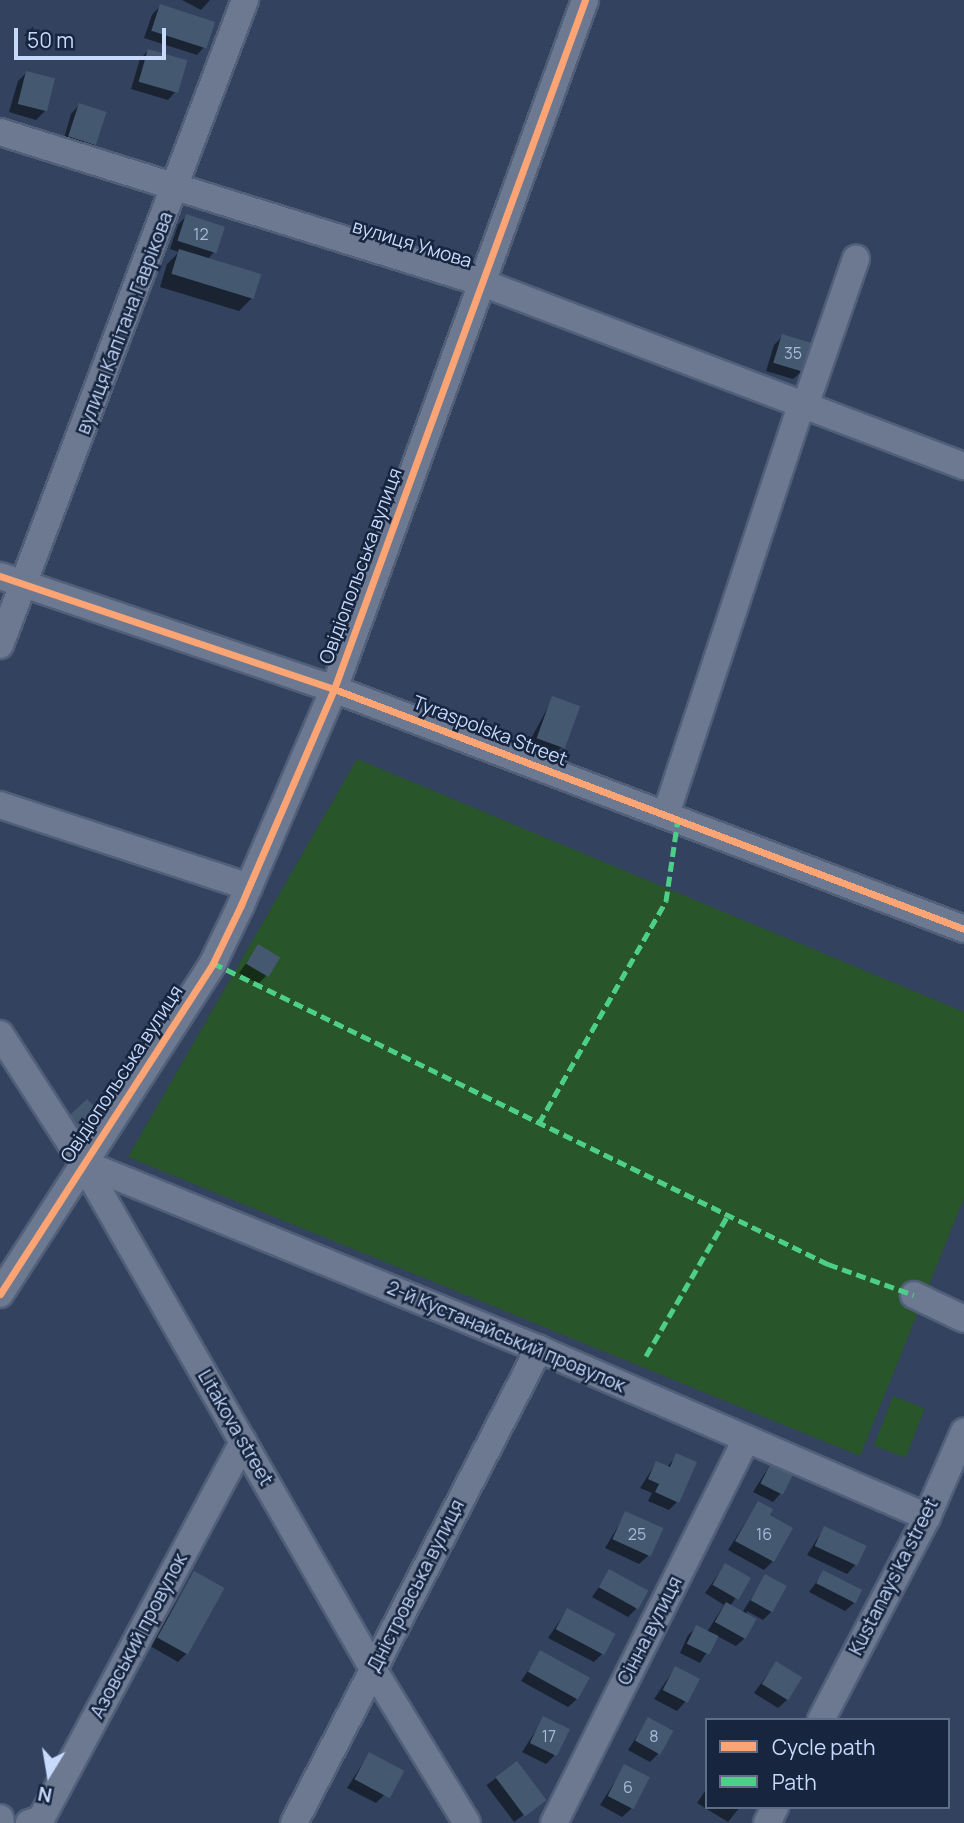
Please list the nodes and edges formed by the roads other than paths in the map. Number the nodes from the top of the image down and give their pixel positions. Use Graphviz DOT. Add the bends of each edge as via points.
graph roads {
  1 [pos="245,0"];
  2 [pos="585,0"];
  3 [pos="0,132"];
  4 [pos="177,188"];
  5 [pos="856,259"];
  6 [pos="480,282"];
  7 [pos="803,405"];
  8 [pos="964,466"];
  9 [pos="12,579"];
  10 [pos="0,645"];
  11 [pos="334,689"];
  12 [pos="0,805"];
  13 [pos="666,814"];
  14 [pos="249,887"];
  15 [pos="964,929"];
  16 [pos="0,1034"];
  17 [pos="83,1163"];
  18 [pos="0,1294"];
  19 [pos="914,1295"];
  20 [pos="964,1319"];
  21 [pos="539,1349"];
  22 [pos="964,1432"];
  23 [pos="746,1440"];
  24 [pos="243,1442"];
  25 [pos="927,1517"];
  26 [pos="373,1669"];
  27 [pos="822,1718"];
  28 [pos="0,1818"];
  29 [pos="1,1823"];
  30 [pos="29,1823"];
  31 [pos="294,1823"];
  32 [pos="467,1823"];
  33 [pos="554,1823"];
  1 -- 4 [label="street, вулиця Капітана Гаврікова"];
  2 -- 6 [label="street, Овідіопольська вулиця"];
  3 -- 4 [label="street, вулиця Умова"];
  4 -- 6 [label="street, вулиця Умова"];
  4 -- 9 [label="street, вулиця Капітана Гаврікова"];
  5 -- 7 [label="street"];
  6 -- 7 [label="street, вулиця Умова"];
  6 -- 11 [label="street, Овідіопольська вулиця"];
  7 -- 8 [label="street, вулиця Умова"];
  7 -- 13 [label="street"];
  9 -- 10 [label="street, вулиця Капітана Гаврікова"];
  9 -- 11 [label="street, Tyraspolska Street"];
  11 -- 13 [label="street, Tyraspolska Street"];
  11 -- 14 [label="street, Овідіопольська вулиця"];
  12 -- 14 [label="street"];
  13 -- 15 [label="street, Tyraspolska Street"];
  14 -- 17 [label="street, Овідіопольська вулиця" via="213,963"];
  16 -- 17 [label="street, Litakova street"];
  17 -- 18 [label="street, Овідіопольська вулиця"];
  17 -- 21 [label="street, 2-й Кустанайський провулок"];
  17 -- 24 [label="street, Litakova street"];
  19 -- 20 [label="street"];
  21 -- 23 [label="street, 2-й Кустанайський провулок"];
  21 -- 26 [label="street, Дністровська вулиця"];
  22 -- 25 [label="street, Kustanays'ka street"];
  23 -- 25 [label="street, 2-й Кустанайський провулок"];
  23 -- 33 [label="street, Сінна вулиця"];
  24 -- 26 [label="street, Litakova street"];
  24 -- 30 [label="street, Азовський провулок" via="41,1819"];
  25 -- 27 [label="street, Kustanays'ka street"];
  26 -- 31 [label="street, Дністровська вулиця"];
  26 -- 32 [label="street, Litakova street"];
  28 -- 29 [label="street"];
}
